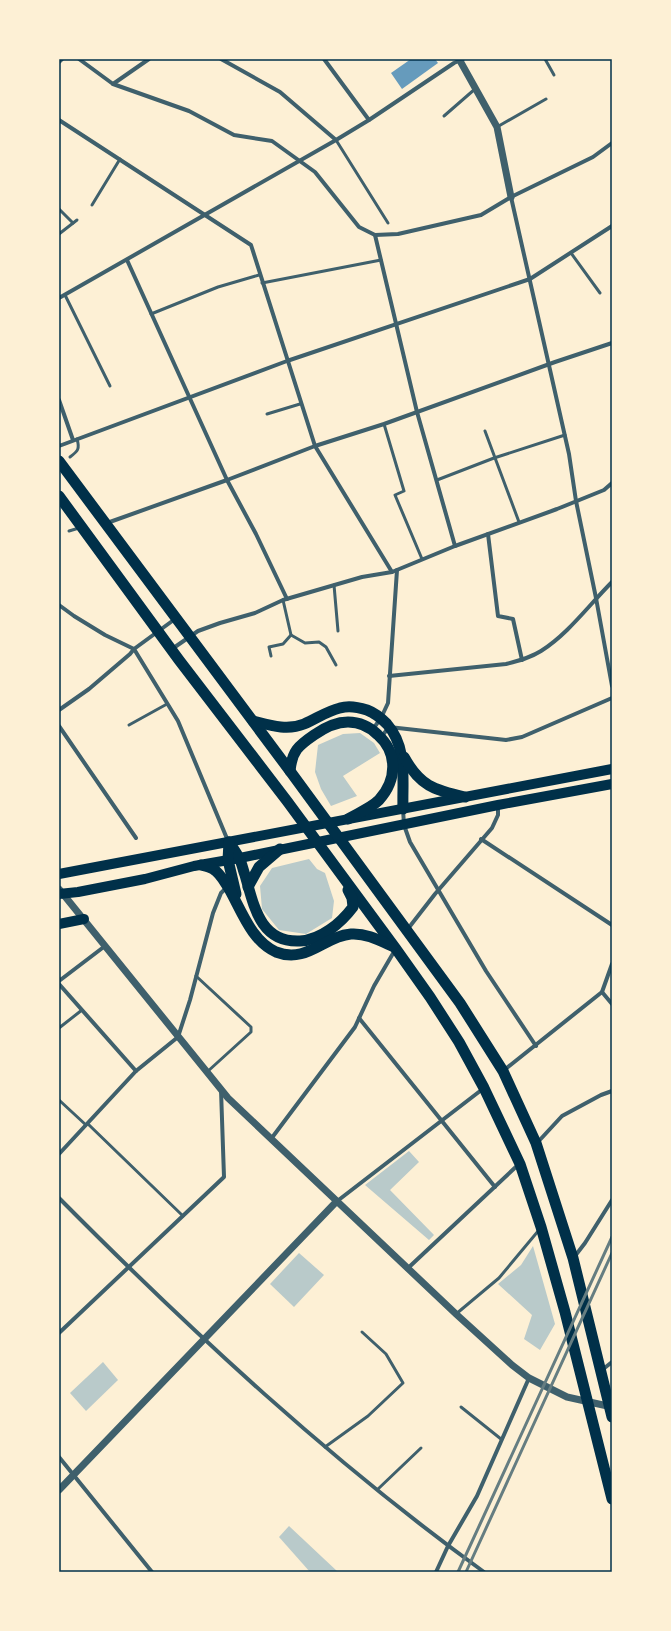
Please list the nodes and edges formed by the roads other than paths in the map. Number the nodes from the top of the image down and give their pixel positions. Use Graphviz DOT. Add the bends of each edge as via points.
graph roads {
  1 [pos="62,59"];
  2 [pos="79,59"];
  3 [pos="149,59"];
  4 [pos="221,59"];
  5 [pos="324,59"];
  6 [pos="461,59"];
  7 [pos="546,59"];
  8 [pos="59,62"];
  9 [pos="554,75"];
  10 [pos="113,84"];
  11 [pos="476,88"];
  12 [pos="546,99"];
  13 [pos="444,116"];
  14 [pos="59,120"];
  15 [pos="368,120"];
  16 [pos="498,127"];
  17 [pos="336,140"];
  18 [pos="612,143"];
  19 [pos="120,159"];
  20 [pos="301,160"];
  21 [pos="511,197"];
  22 [pos="92,206"];
  23 [pos="59,209"];
  24 [pos="205,215"];
  25 [pos="77,220"];
  26 [pos="388,222"];
  27 [pos="73,223"];
  28 [pos="612,226"];
  29 [pos="59,234"];
  30 [pos="375,234"];
  31 [pos="571,253"];
  32 [pos="127,260"];
  33 [pos="381,260"];
  34 [pos="259,275"];
  35 [pos="530,279"];
  36 [pos="262,283"];
  37 [pos="600,293"];
  38 [pos="66,295"];
  39 [pos="59,298"];
  40 [pos="151,314"];
  41 [pos="396,325"];
  42 [pos="612,343"];
  43 [pos="287,361"];
  44 [pos="548,364"];
  45 [pos="110,386"];
  46 [pos="191,398"];
  47 [pos="59,400"];
  48 [pos="300,404"];
  49 [pos="417,412"];
  50 [pos="267,414"];
  51 [pos="384,424"];
  52 [pos="485,431"];
  53 [pos="565,435"];
  54 [pos="75,440"];
  55 [pos="59,446"];
  56 [pos="314,446"];
  57 [pos="70,457"];
  58 [pos="494,458"];
  59 [pos="59,462"];
  60 [pos="227,480"];
  61 [pos="437,480"];
  62 [pos="612,483"];
  63 [pos="59,496"];
  64 [pos="576,500"];
  65 [pos="519,522"];
  66 [pos="105,523"];
  67 [pos="83,527"];
  68 [pos="69,531"];
  69 [pos="488,534"];
  70 [pos="455,546"];
  71 [pos="422,559"];
  72 [pos="397,570"];
  73 [pos="392,572"];
  74 [pos="612,582"];
  75 [pos="334,585"];
  76 [pos="596,598"];
  77 [pos="285,599"];
  78 [pos="59,605"];
  79 [pos="176,618"];
  80 [pos="158,631"];
  81 [pos="338,631"];
  82 [pos="290,635"];
  83 [pos="189,636"];
  84 [pos="134,649"];
  85 [pos="172,649"];
  86 [pos="271,656"];
  87 [pos="522,660"];
  88 [pos="336,665"];
  89 [pos="389,676"];
  90 [pos="612,686"];
  91 [pos="612,698"];
  92 [pos="167,704"];
  93 [pos="59,710"];
  94 [pos="381,718"];
  95 [pos="253,721"];
  96 [pos="130,725"];
  97 [pos="59,726"];
  98 [pos="389,727"];
  99 [pos="376,734"];
  100 [pos="401,751"];
  101 [pos="612,769"];
  102 [pos="290,771"];
  103 [pos="612,784"];
  104 [pos="465,797"];
  105 [pos="498,805"];
  106 [pos="403,809"];
  107 [pos="348,819"];
  108 [pos="404,825"];
  109 [pos="136,838"];
  110 [pos="482,839"];
  111 [pos="229,842"];
  112 [pos="280,849"];
  113 [pos="240,858"];
  114 [pos="228,860"];
  115 [pos="130,861"];
  116 [pos="201,865"];
  117 [pos="59,869"];
  118 [pos="59,874"];
  119 [pos="345,882"];
  120 [pos="227,886"];
  121 [pos="248,887"];
  122 [pos="59,888"];
  123 [pos="438,889"];
  124 [pos="59,894"];
  125 [pos="238,904"];
  126 [pos="84,919"];
  127 [pos="59,924"];
  128 [pos="612,926"];
  129 [pos="407,930"];
  130 [pos="105,946"];
  131 [pos="395,948"];
  132 [pos="612,964"];
  133 [pos="196,976"];
  134 [pos="59,981"];
  135 [pos="59,984"];
  136 [pos="602,992"];
  137 [pos="612,1004"];
  138 [pos="82,1010"];
  139 [pos="359,1018"];
  140 [pos="59,1028"];
  141 [pos="178,1036"];
  142 [pos="536,1046"];
  143 [pos="136,1071"];
  144 [pos="503,1071"];
  145 [pos="207,1072"];
  146 [pos="484,1088"];
  147 [pos="221,1089"];
  148 [pos="612,1091"];
  149 [pos="59,1100"];
  150 [pos="442,1120"];
  151 [pos="87,1124"];
  152 [pos="270,1139"];
  153 [pos="536,1143"];
  154 [pos="59,1154"];
  155 [pos="520,1164"];
  156 [pos="495,1187"];
  157 [pos="59,1198"];
  158 [pos="612,1200"];
  159 [pos="336,1202"];
  160 [pos="183,1216"];
  161 [pos="541,1227"];
  162 [pos="573,1258"];
  163 [pos="129,1268"];
  164 [pos="407,1269"];
  165 [pos="456,1314"];
  166 [pos="362,1332"];
  167 [pos="59,1333"];
  168 [pos="204,1339"];
  169 [pos="612,1362"];
  170 [pos="601,1372"];
  171 [pos="529,1378"];
  172 [pos="588,1402"];
  173 [pos="462,1407"];
  174 [pos="611,1410"];
  175 [pos="501,1438"];
  176 [pos="325,1447"];
  177 [pos="421,1448"];
  178 [pos="59,1457"];
  179 [pos="74,1474"];
  180 [pos="378,1489"];
  181 [pos="59,1490"];
  182 [pos="612,1499"];
  183 [pos="448,1546"];
  184 [pos="152,1572"];
  185 [pos="436,1572"];
  186 [pos="484,1572"];
  1 -- 8 [label="street"];
  2 -- 10 [label="street"];
  3 -- 10 [label="street"];
  4 -- 17 [label="street" via="280,92"];
  5 -- 15 [label="street"];
  6 -- 11 [label="street"];
  6 -- 15 [label="street"];
  7 -- 9 [label="lane"];
  10 -- 20 [label="street" via="189,111 234,135 272,141"];
  11 -- 13 [label="lane"];
  11 -- 16 [label="street"];
  12 -- 16 [label="lane"];
  14 -- 19 [label="street"];
  15 -- 17 [label="street"];
  16 -- 21 [label="street"];
  17 -- 20 [label="street"];
  17 -- 26 [label="lane"];
  18 -- 21 [label="street" via="593,156"];
  19 -- 22 [label="lane"];
  19 -- 24 [label="street"];
  20 -- 24 [label="street"];
  20 -- 30 [label="street" via="315,172 360,227"];
  21 -- 30 [label="street" via="481,215 398,234"];
  21 -- 35 [label="street"];
  23 -- 27 [label="lane"];
  24 -- 32 [label="street"];
  24 -- 34 [label="street" via="251,246"];
  25 -- 27 [label="lane"];
  27 -- 29 [label="lane"];
  28 -- 31 [label="street"];
  30 -- 33 [label="street"];
  31 -- 35 [label="street"];
  31 -- 37 [label="lane"];
  32 -- 38 [label="street"];
  32 -- 40 [label="street"];
  33 -- 36 [label="lane"];
  33 -- 41 [label="street"];
  34 -- 36 [label="street"];
  34 -- 40 [label="lane"];
  35 -- 41 [label="street"];
  35 -- 44 [label="street"];
  36 -- 43 [label="street"];
  38 -- 39 [label="street"];
  38 -- 45 [label="lane"];
  40 -- 46 [label="street"];
  41 -- 43 [label="street"];
  41 -- 49 [label="street"];
  42 -- 44 [label="street"];
  43 -- 46 [label="street"];
  43 -- 48 [label="street"];
  44 -- 49 [label="street"];
  44 -- 53 [label="street"];
  46 -- 54 [label="street"];
  46 -- 60 [label="street"];
  47 -- 54 [label="street"];
  48 -- 50 [label="lane"];
  48 -- 56 [label="street"];
  49 -- 51 [label="street"];
  49 -- 61 [label="street"];
  51 -- 56 [label="street"];
  51 -- 71 [label="lane" via="404,491 395,495"];
  52 -- 58 [label="lane"];
  53 -- 58 [label="lane"];
  53 -- 64 [label="street"];
  54 -- 55 [label="street"];
  54 -- 57 [label="lane" via="79,447"];
  56 -- 60 [label="street"];
  56 -- 73 [label="street"];
  58 -- 61 [label="lane"];
  58 -- 65 [label="lane"];
  59 -- 66 [label="highway"];
  60 -- 66 [label="street"];
  60 -- 77 [label="street" via="256,534"];
  61 -- 70 [label="street"];
  62 -- 64 [label="street" via="604,490"];
  63 -- 67 [label="highway"];
  64 -- 65 [label="street"];
  64 -- 76 [label="street"];
  65 -- 69 [label="street"];
  66 -- 79 [label="highway"];
  67 -- 68 [label="lane"];
  67 -- 80 [label="highway"];
  69 -- 70 [label="street"];
  69 -- 87 [label="street" via="498,616 513,619"];
  70 -- 71 [label="street"];
  71 -- 72 [label="street"];
  72 -- 73 [label="street"];
  72 -- 89 [label="street"];
  73 -- 75 [label="street"];
  74 -- 76 [label="street"];
  75 -- 77 [label="street"];
  75 -- 81 [label="lane"];
  76 -- 87 [label="street" via="552,643"];
  76 -- 90 [label="street"];
  77 -- 82 [label="lane"];
  77 -- 83 [label="street" via="255,613 220,623"];
  78 -- 84 [label="street" via="105,635"];
  79 -- 80 [label="street"];
  79 -- 83 [label="highway"];
  80 -- 84 [label="street"];
  80 -- 85 [label="highway"];
  82 -- 86 [label="lane" via="283,644 268,647"];
  82 -- 88 [label="lane" via="304,643 319,642 326,647"];
  83 -- 85 [label="street"];
  83 -- 95 [label="highway"];
  84 -- 92 [label="street"];
  84 -- 93 [label="street" via="89,689"];
  85 -- 119 [label="highway"];
  87 -- 89 [label="street" via="506,664"];
  89 -- 94 [label="street" via="388,703"];
  91 -- 98 [label="street" via="522,738 506,740"];
  92 -- 96 [label="lane"];
  92 -- 111 [label="street" via="178,721"];
  94 -- 95 [label="highway" via="369,711 348,707 331,710 294,727 273,726"];
  94 -- 98 [label="highway"];
  94 -- 99 [label="street"];
  95 -- 102 [label="highway"];
  97 -- 109 [label="street"];
  98 -- 99 [label="street"];
  98 -- 100 [label="highway"];
  99 -- 102 [label="highway" via="364,725 348,722 323,729 297,747"];
  99 -- 107 [label="highway" via="387,744 393,760 390,784 378,801"];
  100 -- 104 [label="highway" via="422,782 435,789"];
  100 -- 106 [label="highway" via="404,771"];
  101 -- 104 [label="main road"];
  102 -- 129 [label="highway"];
  103 -- 105 [label="main road"];
  104 -- 106 [label="main road"];
  105 -- 108 [label="main road"];
  105 -- 110 [label="street" via="498,815 492,828"];
  106 -- 107 [label="main road"];
  106 -- 108 [label="street"];
  107 -- 111 [label="main road"];
  108 -- 112 [label="main road"];
  108 -- 123 [label="street" via="410,842"];
  110 -- 123 [label="street"];
  110 -- 128 [label="street"];
  111 -- 113 [label="highway"];
  111 -- 114 [label="highway"];
  111 -- 115 [label="main road"];
  112 -- 113 [label="main road"];
  112 -- 121 [label="highway" via="259,867"];
  113 -- 114 [label="main road"];
  113 -- 121 [label="highway"];
  114 -- 116 [label="main road"];
  114 -- 125 [label="highway"];
  115 -- 117 [label="main road" via="98,861"];
  115 -- 118 [label="main road"];
  116 -- 120 [label="highway" via="212,868"];
  116 -- 124 [label="main road" via="145,879 130,889 92,896 78,892"];
  119 -- 121 [label="highway" via="353,907 325,933 305,941 288,941 271,934 259,917"];
  119 -- 131 [label="highway"];
  120 -- 125 [label="highway"];
  120 -- 133 [label="street" via="216,906"];
  122 -- 126 [label="street"];
  123 -- 129 [label="street"];
  123 -- 142 [label="street" via="486,971"];
  125 -- 131 [label="highway" via="253,932 277,952 304,954 351,934 372,937"];
  126 -- 127 [label="main road"];
  126 -- 130 [label="street"];
  129 -- 144 [label="highway" via="460,1003"];
  130 -- 134 [label="street"];
  130 -- 141 [label="street"];
  131 -- 139 [label="street"];
  131 -- 146 [label="highway" via="459,1042"];
  132 -- 136 [label="street"];
  133 -- 141 [label="street"];
  133 -- 145 [label="lane" via="252,1027 251,1032"];
  135 -- 138 [label="street"];
  136 -- 137 [label="street"];
  136 -- 142 [label="street"];
  138 -- 140 [label="lane"];
  138 -- 143 [label="street"];
  139 -- 150 [label="street"];
  139 -- 152 [label="street" via="355,1027"];
  141 -- 143 [label="street"];
  141 -- 145 [label="street"];
  142 -- 144 [label="street"];
  143 -- 151 [label="street"];
  144 -- 153 [label="highway"];
  145 -- 147 [label="street"];
  146 -- 150 [label="street"];
  146 -- 155 [label="highway"];
  147 -- 152 [label="street"];
  147 -- 160 [label="street" via="224,1177"];
  148 -- 153 [label="street" via="601,1094 562,1116"];
  149 -- 151 [label="lane"];
  150 -- 156 [label="street"];
  150 -- 159 [label="street"];
  151 -- 154 [label="street"];
  151 -- 160 [label="lane"];
  152 -- 159 [label="street"];
  153 -- 162 [label="highway"];
  155 -- 156 [label="street"];
  155 -- 161 [label="highway"];
  156 -- 164 [label="street"];
  157 -- 163 [label="street"];
  158 -- 162 [label="street"];
  159 -- 164 [label="street"];
  159 -- 168 [label="street"];
  160 -- 163 [label="street"];
  161 -- 165 [label="lane" via="499,1278"];
  161 -- 172 [label="highway"];
  162 -- 170 [label="highway"];
  163 -- 167 [label="street"];
  163 -- 168 [label="street"];
  164 -- 165 [label="street"];
  165 -- 171 [label="street"];
  166 -- 176 [label="lane" via="386,1354 403,1383 368,1416"];
  168 -- 176 [label="street"];
  168 -- 179 [label="street"];
  169 -- 170 [label="street"];
  170 -- 174 [label="highway"];
  171 -- 172 [label="street" via="554,1392"];
  171 -- 175 [label="street"];
  172 -- 174 [label="street"];
  172 -- 182 [label="highway"];
  173 -- 175 [label="lane"];
  175 -- 183 [label="street" via="477,1496"];
  176 -- 180 [label="street"];
  177 -- 180 [label="lane"];
  178 -- 179 [label="street"];
  179 -- 181 [label="street"];
  179 -- 184 [label="street"];
  180 -- 183 [label="street"];
  183 -- 185 [label="street"];
  183 -- 186 [label="street"];
}
